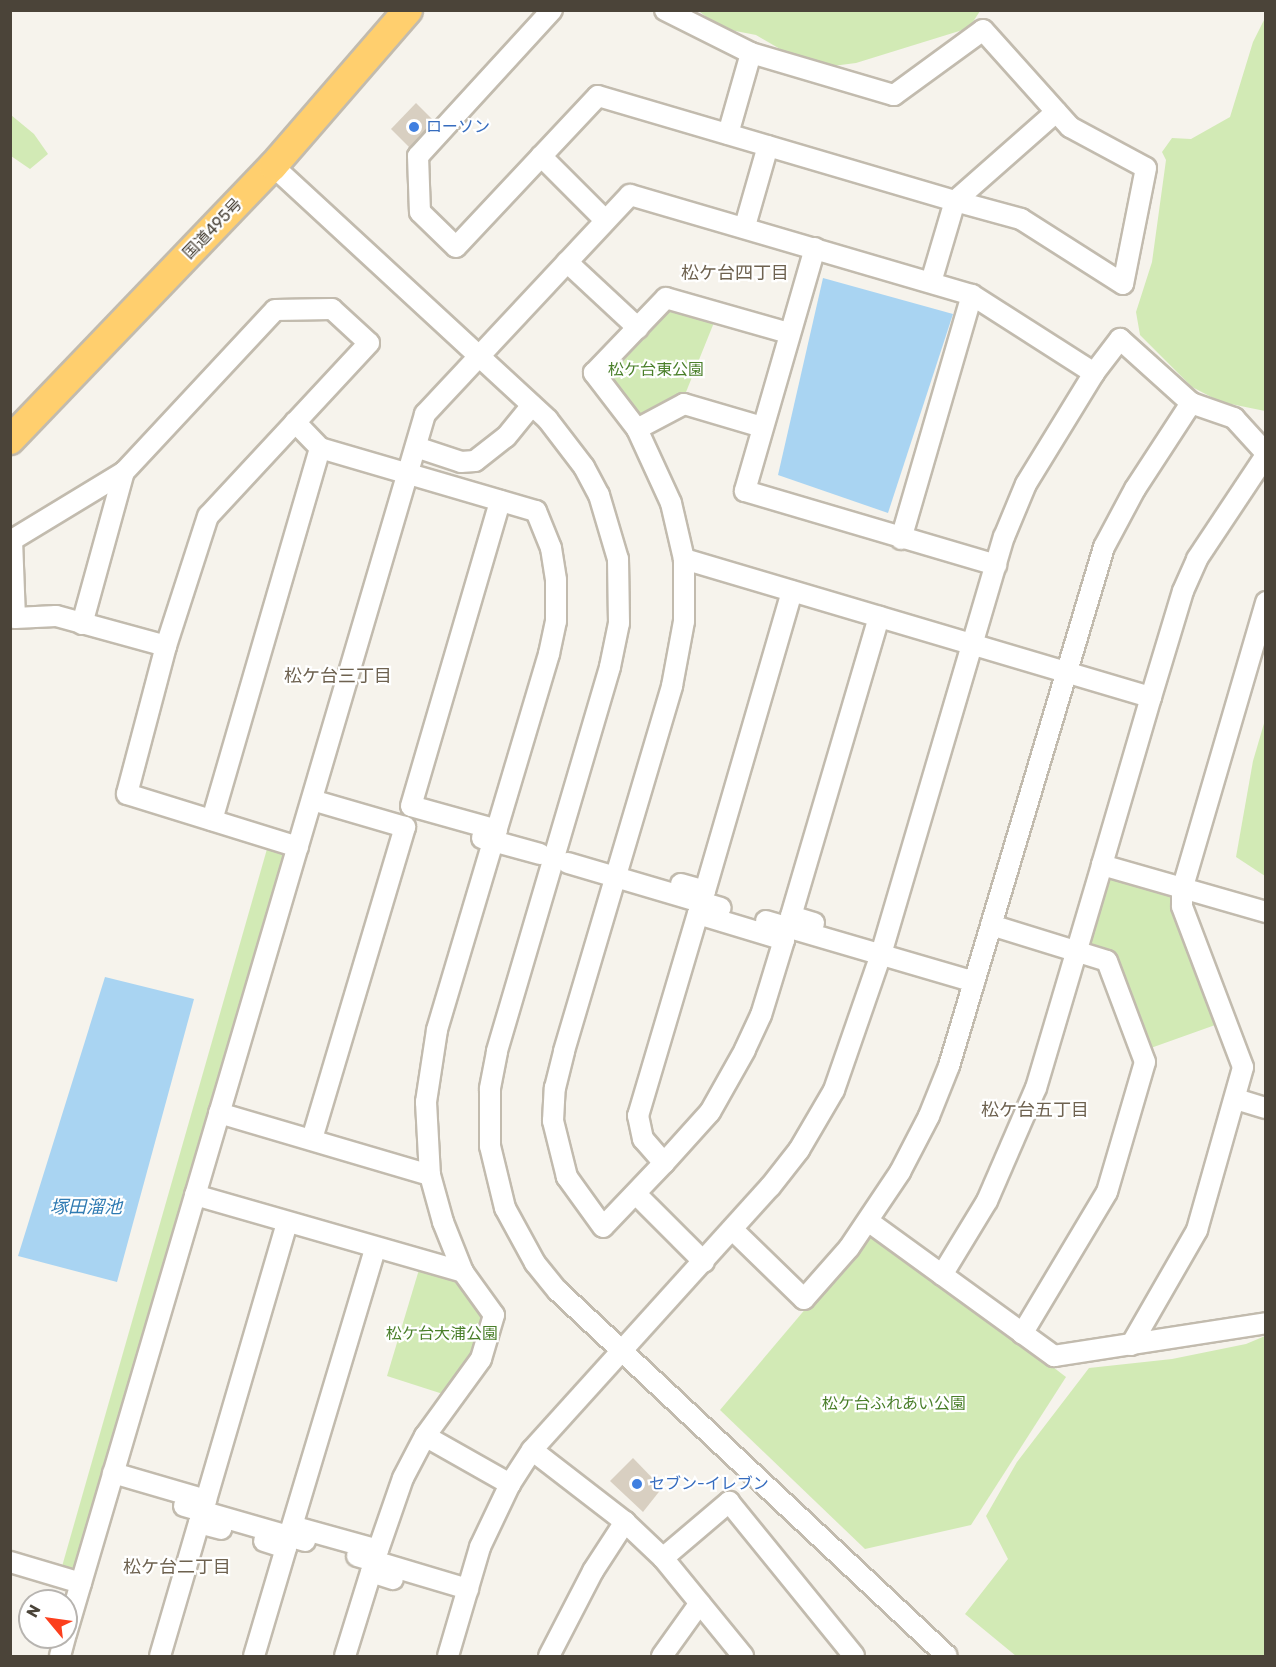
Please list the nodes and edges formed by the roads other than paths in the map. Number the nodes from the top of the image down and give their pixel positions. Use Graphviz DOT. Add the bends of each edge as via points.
graph roads {
  1 [pos="408,10"];
  2 [pos="552,10"];
  3 [pos="666,10"];
  4 [pos="751,53"];
  5 [pos="1056,112"];
  6 [pos="728,134"];
  7 [pos="768,146"];
  8 [pos="541,156"];
  9 [pos="273,166"];
  10 [pos="955,201"];
  11 [pos="605,220"];
  12 [pos="745,226"];
  13 [pos="815,248"];
  14 [pos="567,261"];
  15 [pos="931,282"];
  16 [pos="972,295"];
  17 [pos="638,328"];
  18 [pos="789,333"];
  19 [pos="479,356"];
  20 [pos="1094,374"];
  21 [pos="1191,403"];
  22 [pos="532,405"];
  23 [pos="295,422"];
  24 [pos="762,427"];
  25 [pos="638,429"];
  26 [pos="10,440"];
  27 [pos="416,447"];
  28 [pos="320,448"];
  29 [pos="1266,454"];
  30 [pos="124,472"];
  31 [pos="408,474"];
  32 [pos="500,501"];
  33 [pos="901,539"];
  34 [pos="684,559"];
  35 [pos="996,565"];
  36 [pos="792,591"];
  37 [pos="1266,602"];
  38 [pos="879,617"];
  39 [pos="82,624"];
  40 [pos="972,644"];
  41 [pos="166,646"];
  42 [pos="1065,671"];
  43 [pos="1151,697"];
  44 [pos="314,794"];
  45 [pos="212,820"];
  46 [pos="495,836"];
  47 [pos="298,847"];
  48 [pos="540,854"];
  49 [pos="568,862"];
  50 [pos="1102,865"];
  51 [pos="617,872"];
  52 [pos="1182,890"];
  53 [pos="1266,912"];
  54 [pos="991,925"];
  55 [pos="883,949"];
  56 [pos="1076,950"];
  57 [pos="974,982"];
  58 [pos="1236,1099"];
  59 [pos="1266,1108"];
  60 [pos="219,1113"];
  61 [pos="312,1139"];
  62 [pos="664,1163"];
  63 [pos="430,1175"];
  64 [pos="636,1194"];
  65 [pos="195,1195"];
  66 [pos="868,1221"];
  67 [pos="287,1223"];
  68 [pos="734,1230"];
  69 [pos="375,1249"];
  70 [pos="704,1262"];
  71 [pos="463,1272"];
  72 [pos="942,1275"];
  73 [pos="1266,1323"];
  74 [pos="1022,1334"];
  75 [pos="1131,1345"];
  76 [pos="621,1349"];
  77 [pos="424,1436"];
  78 [pos="532,1450"];
  79 [pos="111,1479"];
  80 [pos="510,1484"];
  81 [pos="625,1522"];
  82 [pos="663,1558"];
  83 [pos="10,1562"];
  84 [pos="81,1583"];
  85 [pos="78,1593"];
  86 [pos="466,1594"];
  87 [pos="700,1603"];
  88 [pos="160,1656"];
  89 [pos="254,1656"];
  90 [pos="345,1656"];
  91 [pos="448,1656"];
  92 [pos="549,1656"];
  93 [pos="662,1656"];
  94 [pos="743,1656"];
  95 [pos="854,1656"];
  96 [pos="946,1656"];
  1 -- 9 [label="highway, 国道495号"];
  2 -- 8 [label="street" via="418,156 420,212 456,247"];
  3 -- 4 [label="street"];
  4 -- 5 [label="street" via="894,95 983,30"];
  4 -- 6 [label="street"];
  5 -- 10 [label="street"];
  5 -- 10 [label="street" via="1070,127 1146,168 1123,284 1021,219"];
  6 -- 7 [label="street"];
  6 -- 8 [label="street" via="598,96"];
  7 -- 10 [label="street"];
  7 -- 12 [label="street"];
  8 -- 11 [label="street"];
  9 -- 19 [label="street"];
  9 -- 26 [label="highway, 国道495号"];
  10 -- 15 [label="street"];
  11 -- 12 [label="street" via="630,195"];
  11 -- 14 [label="street"];
  12 -- 13 [label="street"];
  13 -- 15 [label="street"];
  13 -- 18 [label="street"];
  14 -- 17 [label="street"];
  14 -- 19 [label="street"];
  15 -- 16 [label="street"];
  16 -- 20 [label="street"];
  16 -- 33 [label="street"];
  17 -- 18 [label="street" via="666,298"];
  17 -- 25 [label="street" via="594,373"];
  18 -- 24 [label="street"];
  19 -- 22 [label="street"];
  19 -- 27 [label="street" via="425,414"];
  20 -- 21 [label="street" via="1120,339"];
  20 -- 35 [label="street" via="1026,484"];
  21 -- 29 [label="street" via="1234,418"];
  21 -- 42 [label="street" via="1135,489 1104,547"];
  22 -- 27 [label="street" via="506,437 475,461 461,462"];
  22 -- 76 [label="street" via="567,443 599,495 618,559 619,623 610,667 497,1052 490,1089 490,1146 505,1208 536,1263 558,1291"];
  23 -- 28 [label="street"];
  23 -- 30 [label="street" via="369,343 332,309 275,310"];
  23 -- 41 [label="street" via="208,516"];
  24 -- 25 [label="street" via="684,404"];
  24 -- 33 [label="street" via="745,491"];
  25 -- 34 [label="street" via="671,503"];
  27 -- 31 [label="street"];
  28 -- 31 [label="street"];
  28 -- 45 [label="street"];
  29 -- 43 [label="street" via="1197,560 1183,591"];
  30 -- 39 [label="street"];
  30 -- 39 [label="street" via="12,540 15,618 56,616"];
  31 -- 32 [label="street"];
  31 -- 44 [label="street"];
  32 -- 46 [label="street" via="536,511 551,548 556,621"];
  32 -- 46 [label="street" via="411,806"];
  33 -- 35 [label="street"];
  34 -- 36 [label="street"];
  34 -- 51 [label="street" via="681,649"];
  35 -- 40 [label="street"];
  36 -- 38 [label="street"];
  36 -- 51 [label="street" via="705,891"];
  37 -- 52 [label="street"];
  38 -- 40 [label="street"];
  38 -- 55 [label="street" via="790,916"];
  39 -- 41 [label="street"];
  40 -- 42 [label="street"];
  40 -- 55 [label="street"];
  41 -- 45 [label="street" via="126,794"];
  42 -- 43 [label="street"];
  42 -- 54 [label="street"];
  43 -- 50 [label="street"];
  44 -- 46 [label="street"];
  44 -- 47 [label="street"];
  44 -- 61 [label="street" via="405,827"];
  45 -- 47 [label="street"];
  46 -- 48 [label="street"];
  46 -- 63 [label="street" via="429,1065 425,1139"];
  47 -- 60 [label="street"];
  49 -- 51 [label="street"];
  50 -- 52 [label="street"];
  50 -- 56 [label="street"];
  51 -- 55 [label="street"];
  51 -- 64 [label="street" via="562,1060 553,1121 567,1177 603,1227"];
  52 -- 53 [label="street"];
  52 -- 58 [label="street" via="1182,906 1243,1067"];
  54 -- 56 [label="street"];
  54 -- 57 [label="street"];
  55 -- 57 [label="street"];
  55 -- 68 [label="street" via="834,1090 799,1150"];
  56 -- 72 [label="street" via="1036,1088 1010,1153 987,1201"];
  56 -- 74 [label="street" via="1107,961 1145,1062 1107,1192"];
  57 -- 66 [label="street" via="929,1116"];
  58 -- 59 [label="street"];
  58 -- 75 [label="street" via="1197,1230"];
  60 -- 61 [label="street"];
  60 -- 65 [label="street"];
  61 -- 63 [label="street"];
  62 -- 62 [label="street" via="643,1139 638,1116 698,914 784,940 761,1015 745,1050 710,1112"];
  62 -- 64 [label="street"];
  63 -- 71 [label="street"];
  64 -- 70 [label="street"];
  65 -- 67 [label="street"];
  65 -- 79 [label="street"];
  66 -- 68 [label="street" via="804,1299"];
  66 -- 72 [label="street"];
  67 -- 69 [label="street"];
  67 -- 79 [label="street" via="206,1500"];
  68 -- 70 [label="street"];
  69 -- 71 [label="street"];
  69 -- 77 [label="street" via="292,1526 378,1550"];
  70 -- 76 [label="street"];
  71 -- 77 [label="street" via="494,1315 481,1359"];
  72 -- 74 [label="street"];
  73 -- 75 [label="street"];
  74 -- 75 [label="street" via="1054,1356"];
  76 -- 78 [label="street"];
  76 -- 96 [label="street"];
  77 -- 80 [label="street"];
  78 -- 80 [label="street"];
  78 -- 81 [label="street"];
  79 -- 84 [label="street"];
  79 -- 86 [label="street"];
  80 -- 86 [label="street" via="480,1547"];
  81 -- 82 [label="street"];
  81 -- 92 [label="street" via="593,1570"];
  82 -- 87 [label="street"];
  82 -- 95 [label="street" via="729,1502"];
  83 -- 84 [label="street"];
  84 -- 85 [label="street"];
  86 -- 90 [label="street" via="370,1572"];
  86 -- 91 [label="street"];
  87 -- 93 [label="street"];
  87 -- 94 [label="street"];
  88 -- 89 [label="street" via="199,1522 286,1548"];
}
